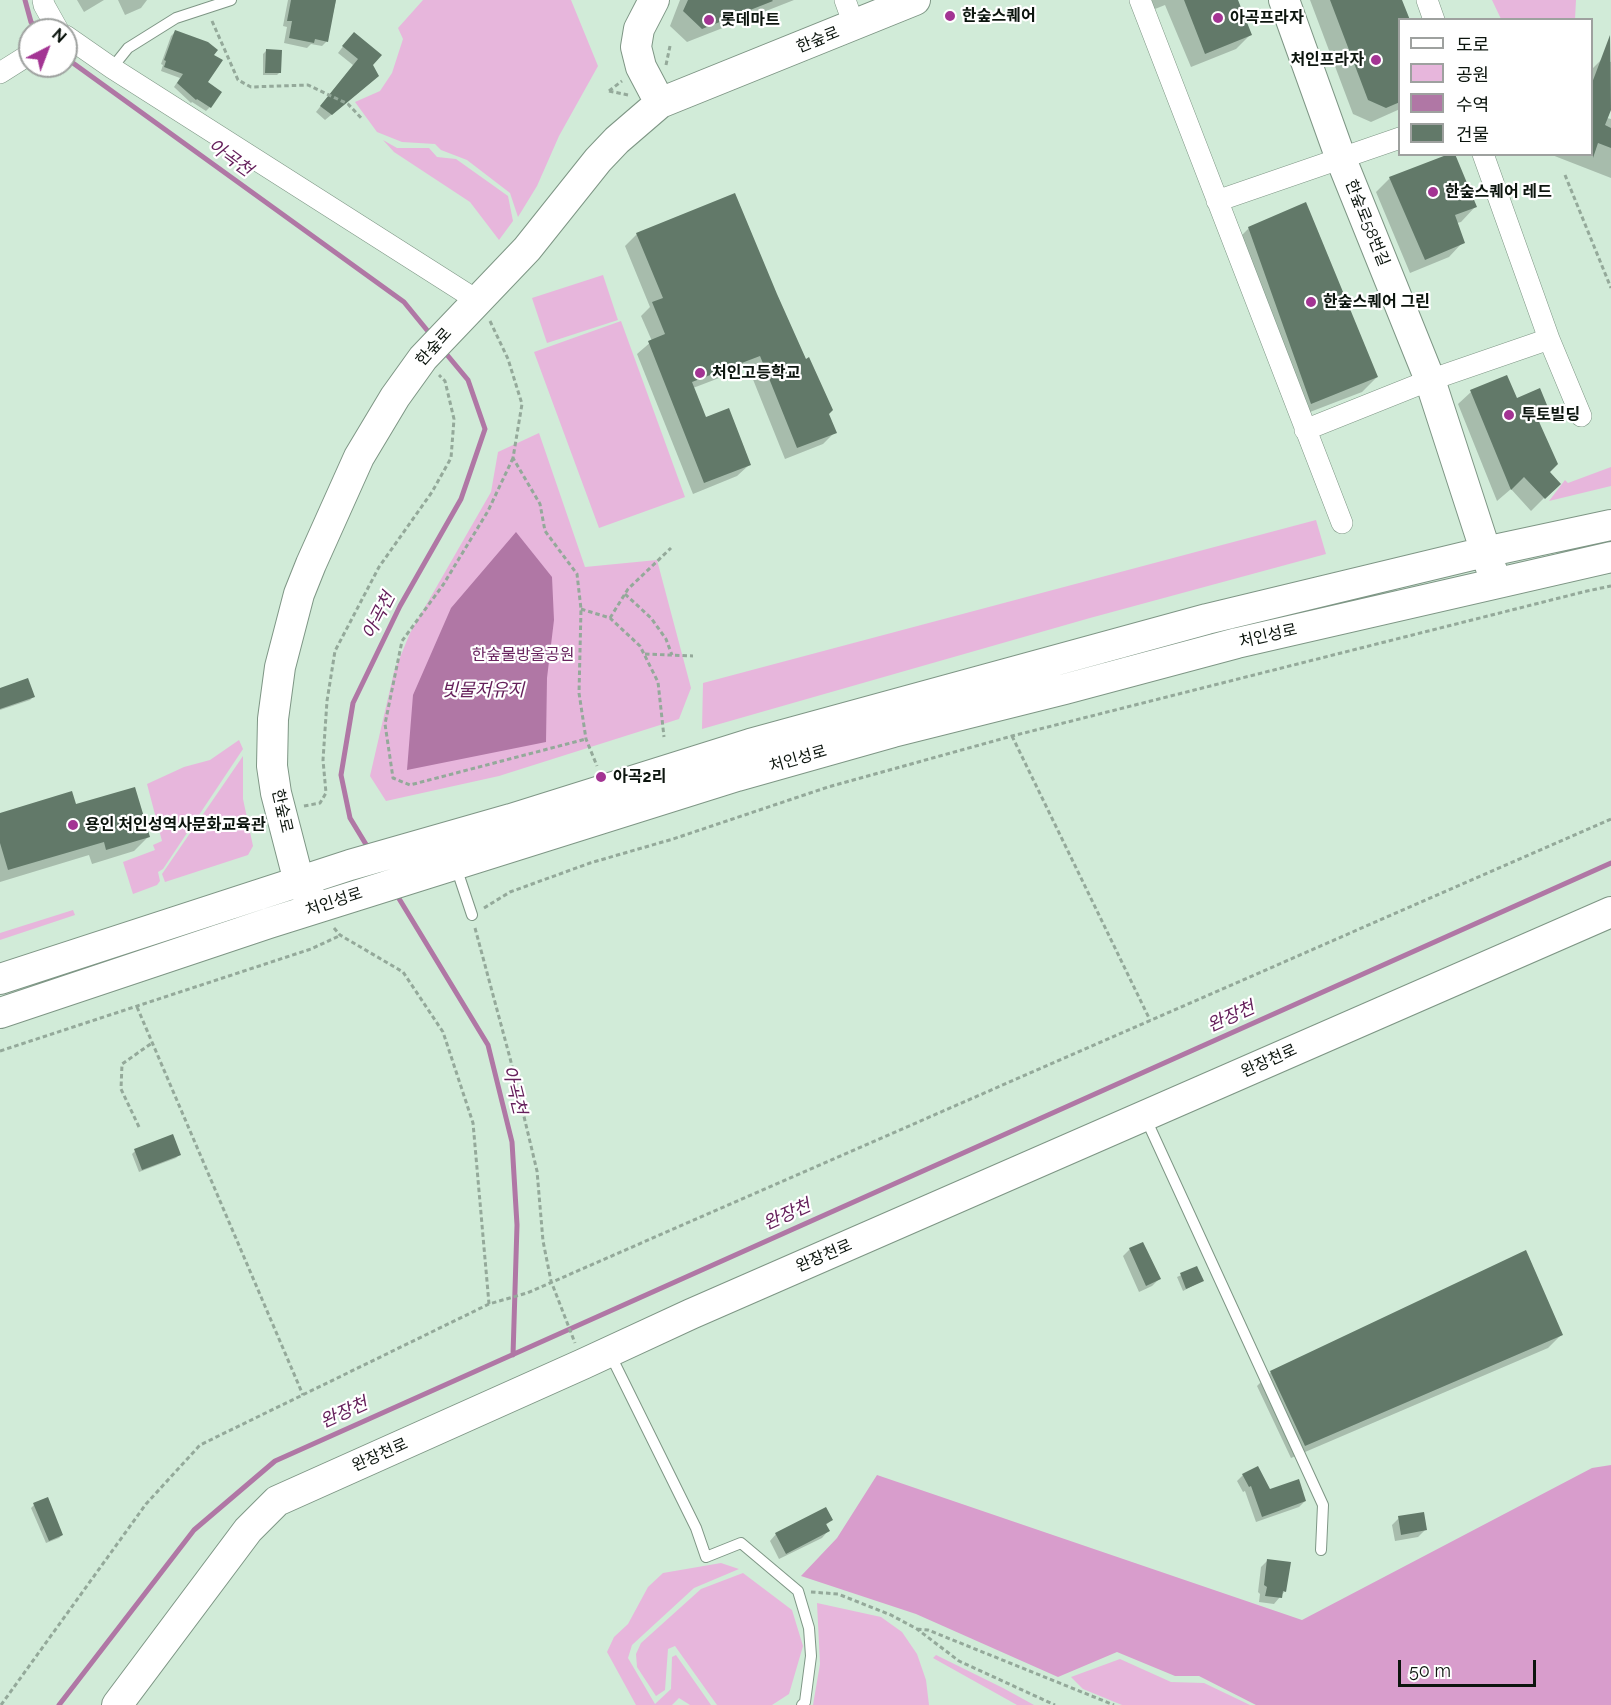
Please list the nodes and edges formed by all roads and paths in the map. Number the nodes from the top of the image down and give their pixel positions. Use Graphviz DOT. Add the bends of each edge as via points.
graph roads {
  1 [pos="43,0"];
  2 [pos="231,0"];
  3 [pos="654,0"];
  4 [pos="915,0"];
  5 [pos="1140,0"];
  6 [pos="1284,0"];
  7 [pos="1427,0"];
  8 [pos="206,8"];
  9 [pos="850,13"];
  10 [pos="51,18"];
  11 [pos="1433,18"];
  12 [pos="78,44"];
  13 [pos="18,62"];
  14 [pos="112,68"];
  15 [pos="0,73"];
  16 [pos="660,103"];
  17 [pos="363,120"];
  18 [pos="1398,139"];
  19 [pos="1484,156"];
  20 [pos="1341,159"];
  21 [pos="1565,174"];
  22 [pos="1217,201"];
  23 [pos="1611,288"];
  24 [pos="478,301"];
  25 [pos="1549,339"];
  26 [pos="425,356"];
  27 [pos="1430,380"];
  28 [pos="1581,416"];
  29 [pos="1305,430"];
  30 [pos="513,458"];
  31 [pos="1342,523"];
  32 [pos="1611,525"];
  33 [pos="671,548"];
  34 [pos="1485,552"];
  35 [pos="1611,557"];
  36 [pos="1496,582"];
  37 [pos="1611,586"];
  38 [pos="625,594"];
  39 [pos="581,609"];
  40 [pos="610,618"];
  41 [pos="645,654"];
  42 [pos="672,655"];
  43 [pos="693,656"];
  44 [pos="1012,736"];
  45 [pos="664,737"];
  46 [pos="586,739"];
  47 [pos="606,789"];
  48 [pos="281,811"];
  49 [pos="1611,819"];
  50 [pos="445,867"];
  51 [pos="299,882"];
  52 [pos="318,907"];
  53 [pos="1611,912"];
  54 [pos="472,915"];
  55 [pos="340,935"];
  56 [pos="0,979"];
  57 [pos="137,1007"];
  58 [pos="0,1013"];
  59 [pos="1150,1020"];
  60 [pos="152,1043"];
  61 [pos="0,1051"];
  62 [pos="1144,1116"];
  63 [pos="139,1127"];
  64 [pos="551,1281"];
  65 [pos="489,1304"];
  66 [pos="574,1341"];
  67 [pos="609,1352"];
  68 [pos="303,1395"];
  69 [pos="1321,1550"];
  70 [pos="798,1591"];
  71 [pos="916,1629"];
  72 [pos="1,1705"];
  73 [pos="117,1705"];
  74 [pos="802,1705"];
  75 [pos="1055,1705"];
  76 [pos="1114,1705"];
  1 -- 10 [label="street"];
  2 -- 8 [label="lane"];
  3 -- 16 [label="street" via="639,29 636,47 641,67"];
  4 -- 9 [label="street, 한숲로"];
  5 -- 22 [label="street"];
  6 -- 20 [label="street, 한숲로58번길"];
  7 -- 11 [label="street"];
  8 -- 14 [label="lane" via="176,18 128,48"];
  8 -- 17 [label="path" via="238,80 252,87 308,85 348,104"];
  9 -- 16 [label="street, 한숲로"];
  12 -- 14 [label="street"];
  13 -- 15 [label="street"];
  14 -- 24 [label="street"];
  16 -- 24 [label="street, 한숲로" via="598,160 527,249"];
  18 -- 20 [label="street"];
  19 -- 25 [label="street"];
  20 -- 22 [label="street"];
  20 -- 27 [label="street, 한숲로58번길"];
  21 -- 23 [label="path"];
  22 -- 29 [label="street"];
  24 -- 26 [label="street, 한숲로"];
  24 -- 30 [label="path" via="508,359 522,404"];
  25 -- 27 [label="street"];
  25 -- 28 [label="street"];
  26 -- 48 [label="street, 한숲로" via="370,435 299,594 280,667 273,719 272,766"];
  26 -- 48 [label="path" via="445,381 454,419 451,458 379,567 335,651 323,760 326,793 320,803"];
  27 -- 29 [label="street"];
  27 -- 34 [label="street, 한숲로58번길"];
  29 -- 31 [label="street"];
  30 -- 39 [label="path" via="540,504 545,531 577,574"];
  30 -- 46 [label="path" via="488,510 443,585 402,641 385,724 393,778 410,784"];
  32 -- 34 [label="street, 처인성로"];
  33 -- 38 [label="path"];
  34 -- 36 [label="street, 한숲로58번길"];
  34 -- 47 [label="street, 처인성로" via="1196,622 750,744"];
  35 -- 36 [label="street, 처인성로"];
  36 -- 50 [label="street, 처인성로" via="1237,643 882,735"];
  37 -- 44 [label="path"];
  38 -- 40 [label="path"];
  38 -- 42 [label="path" via="651,618"];
  39 -- 40 [label="path"];
  39 -- 46 [label="path" via="579,693"];
  40 -- 41 [label="path"];
  41 -- 42 [label="path"];
  41 -- 45 [label="path" via="658,682"];
  42 -- 43 [label="path"];
  44 -- 54 [label="path" via="828,787 590,863 510,892"];
  44 -- 59 [label="path"];
  46 -- 47 [label="path"];
  47 -- 51 [label="street, 처인성로"];
  48 -- 51 [label="street, 한숲로"];
  49 -- 59 [label="path"];
  50 -- 52 [label="street, 처인성로"];
  50 -- 54 [label="lane"];
  51 -- 52 [label="street, 한숲로"];
  51 -- 56 [label="street, 처인성로"];
  52 -- 55 [label="path"];
  52 -- 58 [label="street, 처인성로"];
  53 -- 62 [label="street, 완장천로"];
  54 -- 64 [label="path" via="528,1128"];
  55 -- 57 [label="path" via="311,949"];
  55 -- 65 [label="path" via="404,972 443,1032 473,1123"];
  57 -- 60 [label="path"];
  57 -- 61 [label="path"];
  59 -- 64 [label="path"];
  60 -- 63 [label="path" via="122,1064 121,1089"];
  60 -- 68 [label="path"];
  62 -- 67 [label="street, 완장천로"];
  62 -- 69 [label="lane" via="1323,1505"];
  64 -- 65 [label="path"];
  64 -- 66 [label="path"];
  65 -- 68 [label="path"];
  67 -- 70 [label="lane" via="696,1528 706,1557 741,1543"];
  67 -- 73 [label="street, 완장천로" via="277,1501 248,1530"];
  68 -- 72 [label="path" via="200,1445 146,1504"];
  70 -- 71 [label="path" via="838,1594"];
  70 -- 74 [label="lane" via="809,1628 811,1656"];
  71 -- 75 [label="path" via="958,1661"];
  71 -- 76 [label="path" via="938,1634"];
}
